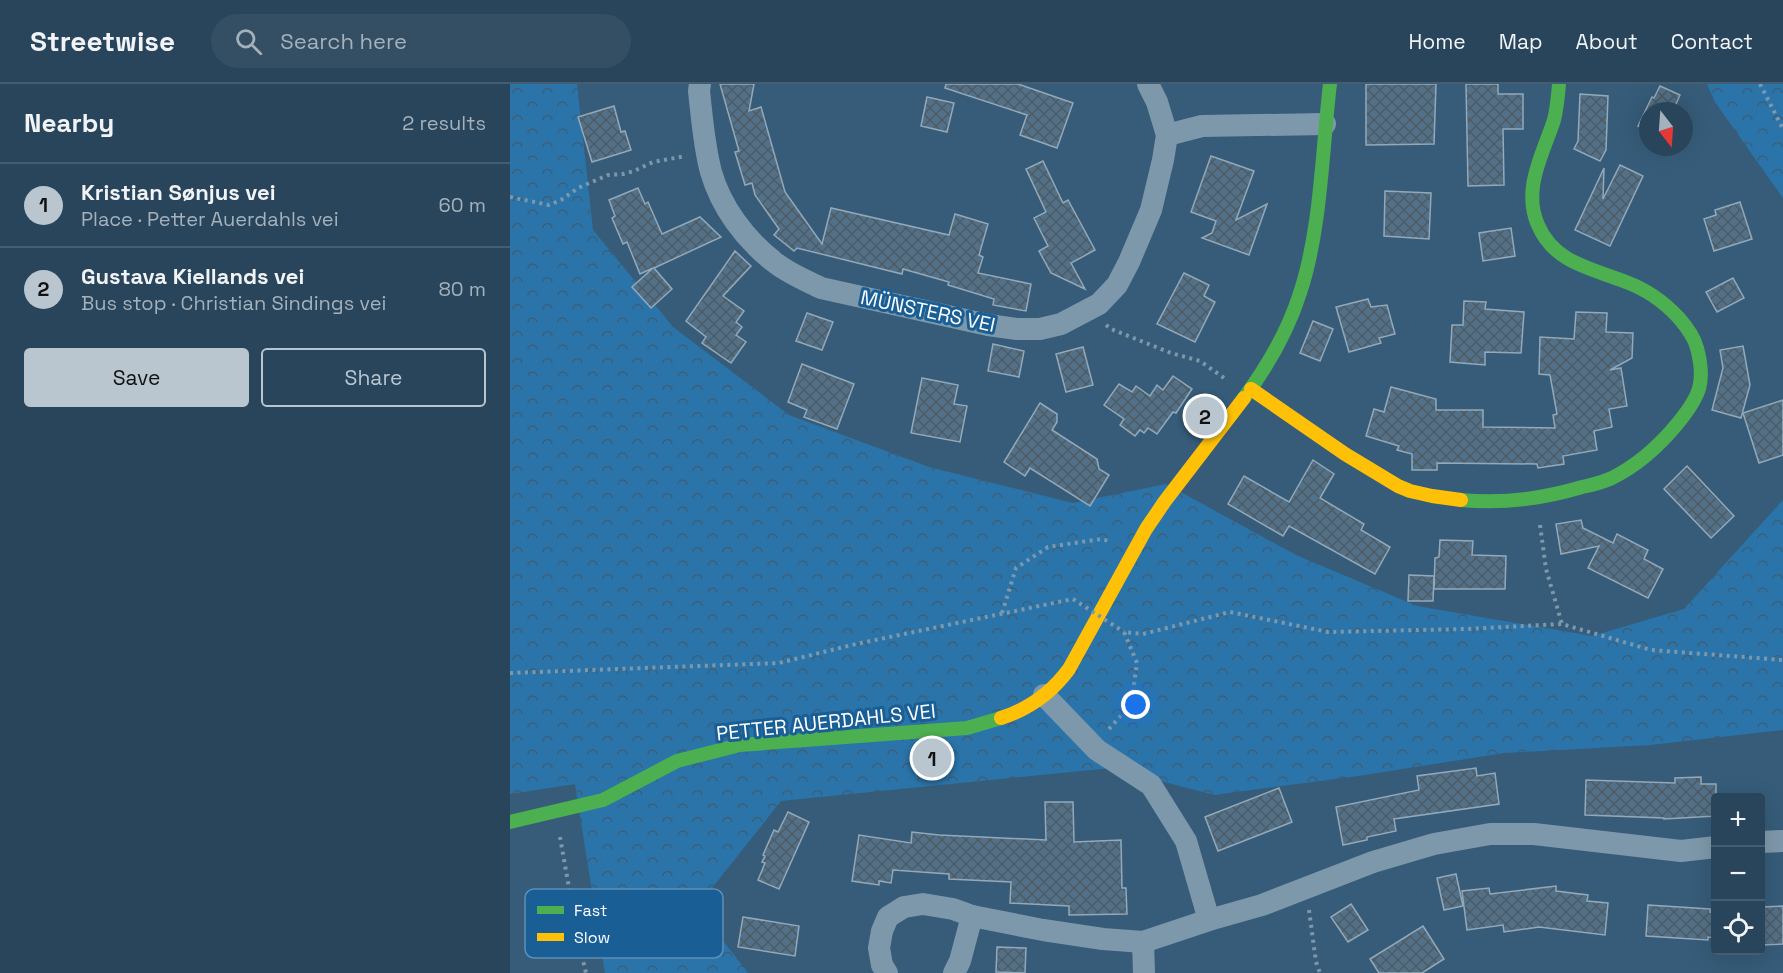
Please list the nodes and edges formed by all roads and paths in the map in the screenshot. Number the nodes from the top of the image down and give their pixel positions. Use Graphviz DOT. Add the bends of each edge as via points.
graph roads {
  1 [pos="700,84"];
  2 [pos="1148,84"];
  3 [pos="1330,84"];
  4 [pos="1559,84"];
  5 [pos="1760,84"];
  6 [pos="1325,124"];
  7 [pos="1783,129"];
  8 [pos="1167,135"];
  9 [pos="707,152"];
  10 [pos="510,197"];
  11 [pos="1089,310"];
  12 [pos="1228,380"];
  13 [pos="1251,389"];
  14 [pos="1536,498"];
  15 [pos="1111,542"];
  16 [pos="1002,613"];
  17 [pos="1562,624"];
  18 [pos="1124,633"];
  19 [pos="1783,660"];
  20 [pos="510,673"];
  21 [pos="1044,696"];
  22 [pos="1097,750"];
  23 [pos="556,812"];
  24 [pos="510,822"];
  25 [pos="1783,841"];
  26 [pos="1765,842"];
  27 [pos="1711,848"];
  28 [pos="569,889"];
  29 [pos="1302,889"];
  30 [pos="972,916"];
  31 [pos="1209,920"];
  32 [pos="1143,942"];
  33 [pos="582,958"];
  34 [pos="586,973"];
  35 [pos="888,973"];
  36 [pos="954,973"];
  37 [pos="1144,973"];
  38 [pos="1320,973"];
  1 -- 9 [label="street, MÜNSTERS VEI"];
  2 -- 8 [label="street, MÜNSTERS VEI"];
  3 -- 6 [label="street, PETTER AUERDAHLS VEI"];
  4 -- 14 [label="street" via="1553,123 1535,172 1531,201 1543,237 1555,251 1582,266 1634,285 1672,309 1692,332 1699,355 1701,386 1667,438 1648,454 1612,477"];
  5 -- 7 [label="path"];
  6 -- 8 [label="street" via="1202,126"];
  6 -- 13 [label="street, PETTER AUERDAHLS VEI" via="1308,267 1280,341"];
  8 -- 11 [label="street, MÜNSTERS VEI" via="1151,210 1129,262 1117,285"];
  9 -- 10 [label="path" via="608,175 549,205"];
  9 -- 11 [label="street, MÜNSTERS VEI" via="719,193 740,228 774,262 821,288 1017,329 1060,324"];
  11 -- 12 [label="path" via="1111,329 1200,361"];
  13 -- 14 [label="street" via="1343,454 1408,490 1454,501"];
  13 -- 21 [label="street, PETTER AUERDAHLS VEI" via="1146,528 1080,653"];
  14 -- 17 [label="path" via="1546,570"];
  15 -- 16 [label="path" via="1101,539 1048,547 1016,568"];
  16 -- 18 [label="path, bridge" via="1073,599"];
  16 -- 20 [label="path" via="779,663"];
  17 -- 18 [label="path" via="1328,632 1230,612 1143,634"];
  17 -- 19 [label="path" via="1651,650"];
  18 -- 22 [label="path" via="1137,663 1131,704 1111,726"];
  21 -- 22 [label="street"];
  21 -- 23 [label="street, PETTER AUERDAHLS VEI" via="1023,711 967,728 740,745 701,754 603,800"];
  22 -- 31 [label="street" via="1151,785 1186,841"];
  23 -- 24 [label="street, PETTER AUERDAHLS VEI"];
  23 -- 28 [label="path"];
  25 -- 26 [label="street"];
  27 -- 29 [label="street" via="1681,851 1534,834 1490,834 1434,844"];
  29 -- 31 [label="street"];
  29 -- 38 [label="path"];
  30 -- 32 [label="street" via="1043,930"];
  30 -- 35 [label="street" via="923,904 904,907 888,917 879,948"];
  30 -- 36 [label="street"];
  31 -- 32 [label="street"];
  32 -- 37 [label="street"];
  33 -- 34 [label="path"];
}
